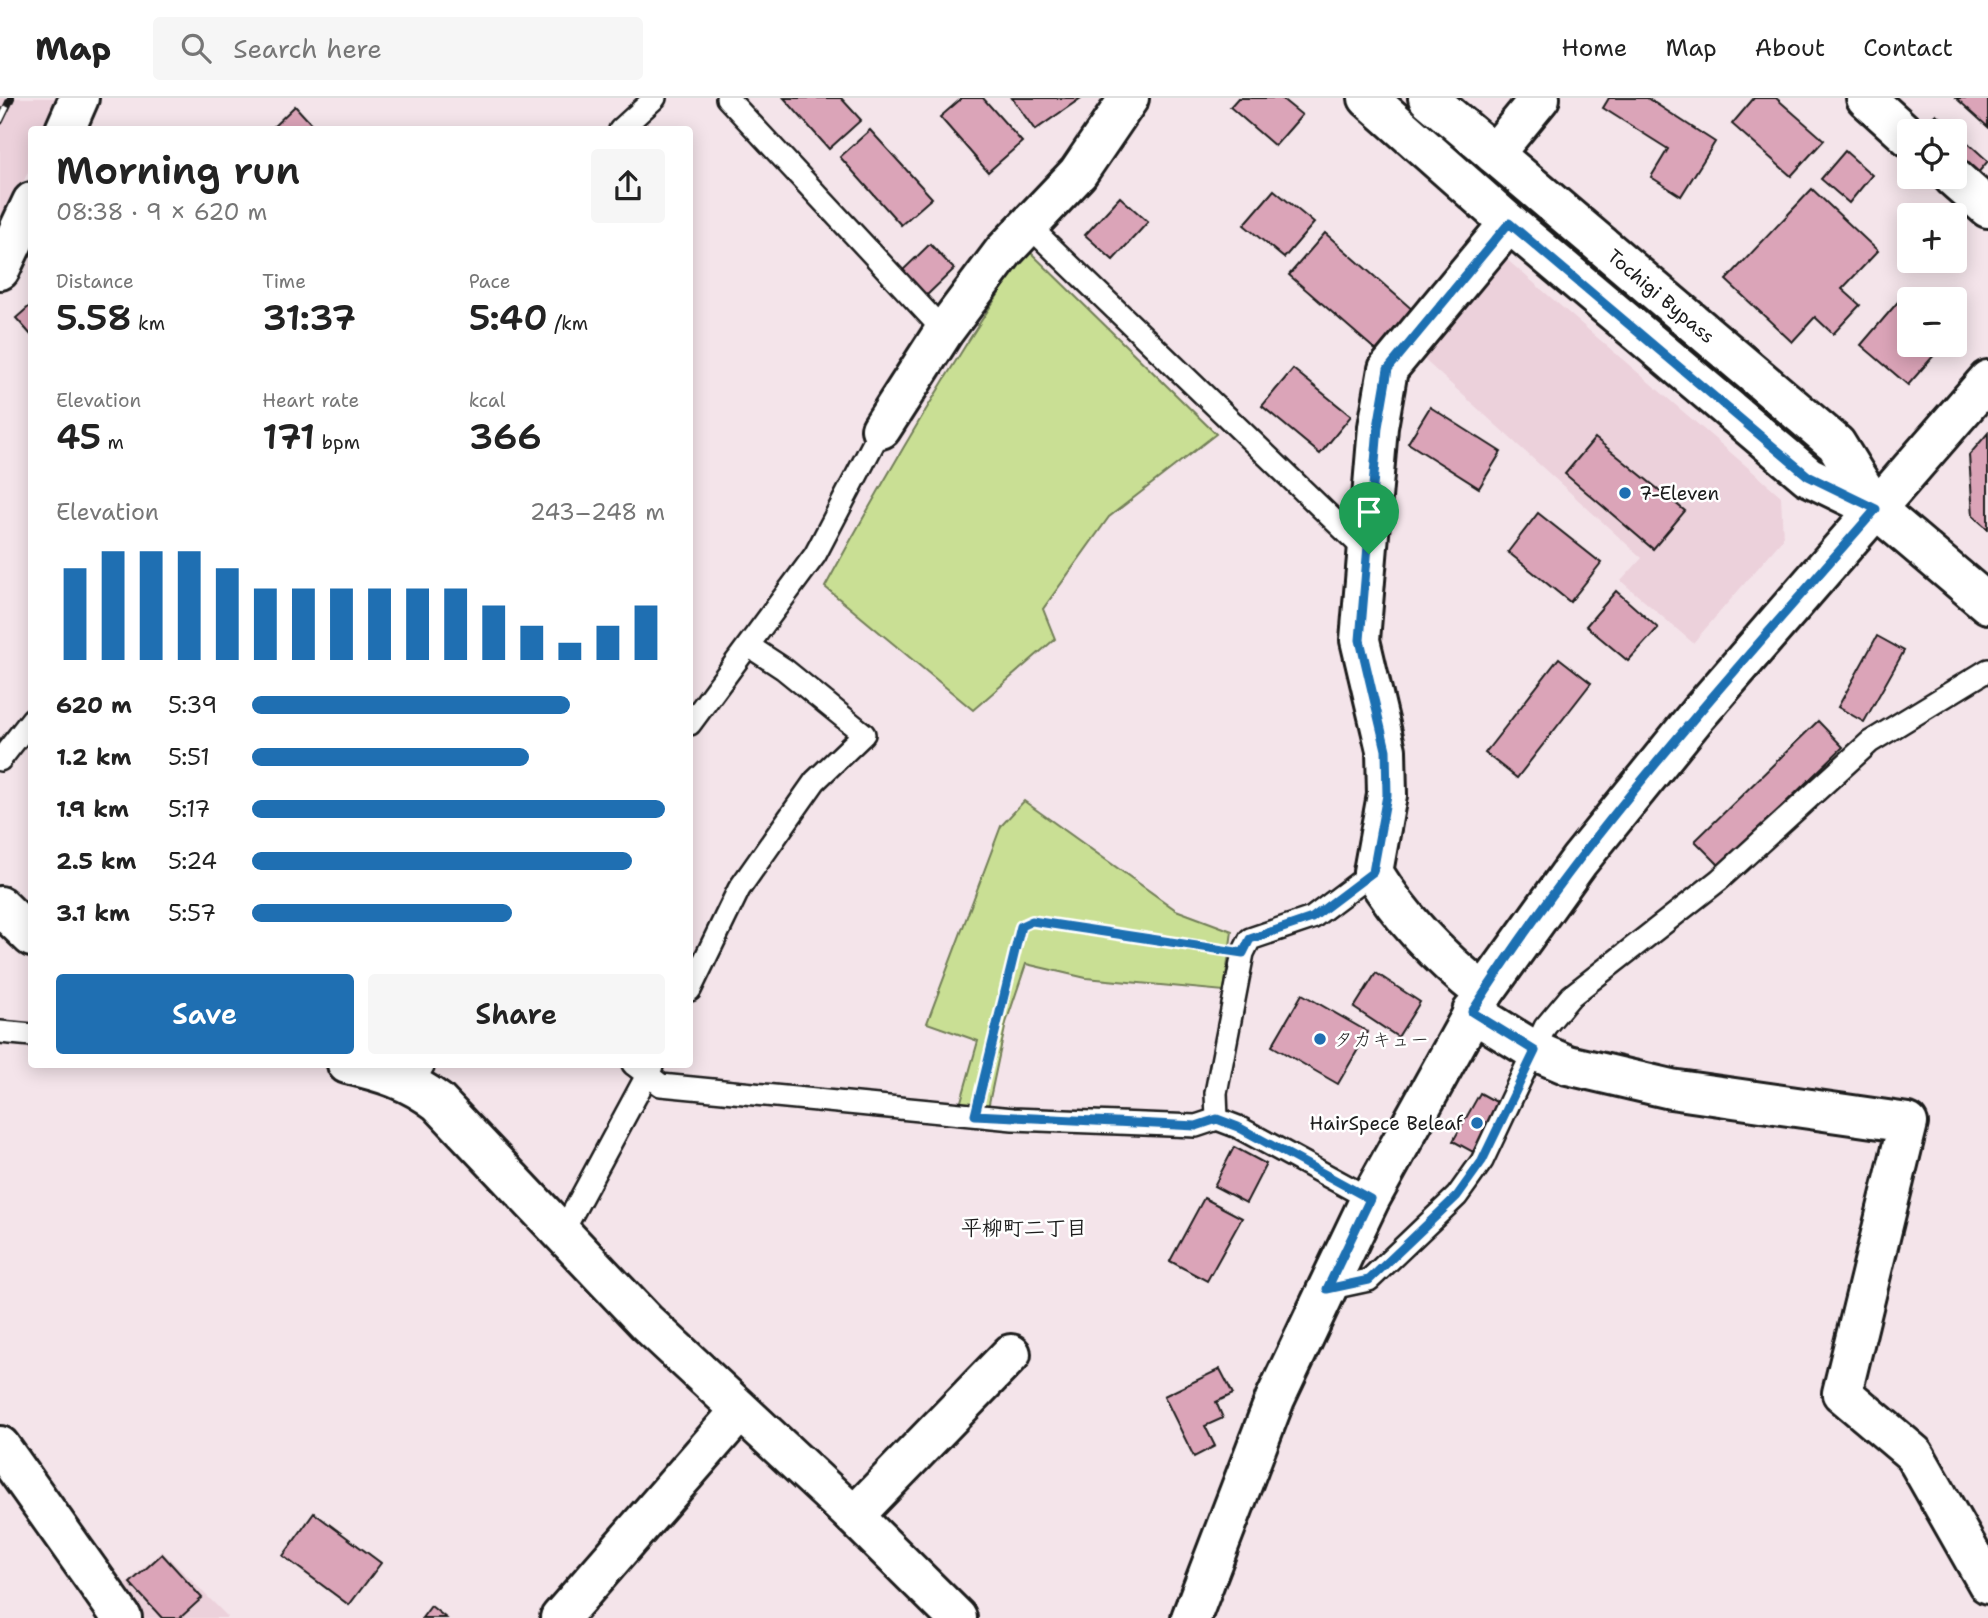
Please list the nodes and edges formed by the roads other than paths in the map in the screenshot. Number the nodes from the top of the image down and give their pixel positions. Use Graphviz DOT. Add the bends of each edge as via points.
graph roads {
  1 [pos="79,98"];
  2 [pos="655,98"];
  3 [pos="727,98"];
  4 [pos="1129,98"];
  5 [pos="1368,98"];
  6 [pos="1428,98"];
  7 [pos="1541,98"];
  8 [pos="67,126"];
  9 [pos="624,126"];
  10 [pos="1494,154"];
  11 [pos="1967,189"];
  12 [pos="1988,208"];
  13 [pos="28,210"];
  14 [pos="1509,223"];
  15 [pos="1028,225"];
  16 [pos="0,270"];
  17 [pos="944,331"];
  18 [pos="1988,380"];
  19 [pos="881,429"];
  20 [pos="1876,509"];
  21 [pos="1369,554"];
  22 [pos="1988,604"];
  23 [pos="749,646"];
  24 [pos="1988,670"];
  25 [pos="693,720"];
  26 [pos="28,724"];
  27 [pos="0,760"];
  28 [pos="1373,872"];
  29 [pos="0,906"];
  30 [pos="28,933"];
  31 [pos="693,984"];
  32 [pos="1478,1002"];
  33 [pos="0,1032"];
  34 [pos="28,1035"];
  35 [pos="1535,1051"];
  36 [pos="364,1068"];
  37 [pos="644,1068"];
  38 [pos="419,1074"];
  39 [pos="1217,1119"];
  40 [pos="1370,1199"];
  41 [pos="559,1231"];
  42 [pos="1327,1289"];
  43 [pos="1012,1354"];
  44 [pos="740,1410"];
  45 [pos="0,1446"];
  46 [pos="854,1516"];
  47 [pos="1988,1584"];
  48 [pos="122,1618"];
  49 [pos="560,1618"];
  50 [pos="957,1618"];
  51 [pos="1191,1618"];
  1 -- 8 [label="street"];
  2 -- 9 [label="lane"];
  3 -- 17 [label="lane"];
  4 -- 15 [label="street" via="1078,173"];
  5 -- 14 [label="street, Tochigi Bypass"];
  6 -- 10 [label="street, Tochigi Bypass"];
  7 -- 10 [label="street"];
  10 -- 20 [label="street, Tochigi Bypass" via="1836,444"];
  11 -- 12 [label="street"];
  13 -- 16 [label="street"];
  14 -- 20 [label="street, Tochigi Bypass" via="1808,476"];
  14 -- 21 [label="street" via="1388,369 1378,427"];
  15 -- 17 [label="street"];
  15 -- 21 [label="lane"];
  17 -- 19 [label="street"];
  18 -- 20 [label="street"];
  19 -- 23 [label="lane" via="815,555"];
  20 -- 22 [label="street, Tochigi Bypass"];
  20 -- 32 [label="street" via="1579,861"];
  21 -- 28 [label="street" via="1360,640 1386,750 1387,795"];
  23 -- 25 [label="lane"];
  23 -- 31 [label="lane" via="864,734 815,781 739,889"];
  24 -- 35 [label="lane" via="1849,758 1719,880 1571,996 1545,1027"];
  26 -- 27 [label="lane"];
  28 -- 32 [label="street" via="1389,898 1457,972"];
  28 -- 39 [label="lane" via="1312,918 1250,939 1243,953 1216,1093"];
  29 -- 30 [label="street"];
  32 -- 35 [label="street"];
  32 -- 40 [label="street"];
  33 -- 34 [label="lane"];
  35 -- 42 [label="lane" via="1482,1161 1457,1196 1369,1280"];
  35 -- 47 [label="street" via="1568,1065 1671,1089 1908,1123 1842,1392 1914,1454"];
  36 -- 38 [label="street" via="393,1075"];
  37 -- 39 [label="lane" via="661,1085 975,1115 1196,1126"];
  37 -- 41 [label="lane" via="569,1220"];
  38 -- 41 [label="street"];
  39 -- 40 [label="lane"];
  40 -- 42 [label="street"];
  41 -- 44 [label="street" via="646,1322"];
  42 -- 51 [label="street" via="1275,1399"];
  43 -- 46 [label="street"];
  44 -- 46 [label="street"];
  44 -- 49 [label="street"];
  45 -- 48 [label="street"];
  46 -- 50 [label="street"];
}
